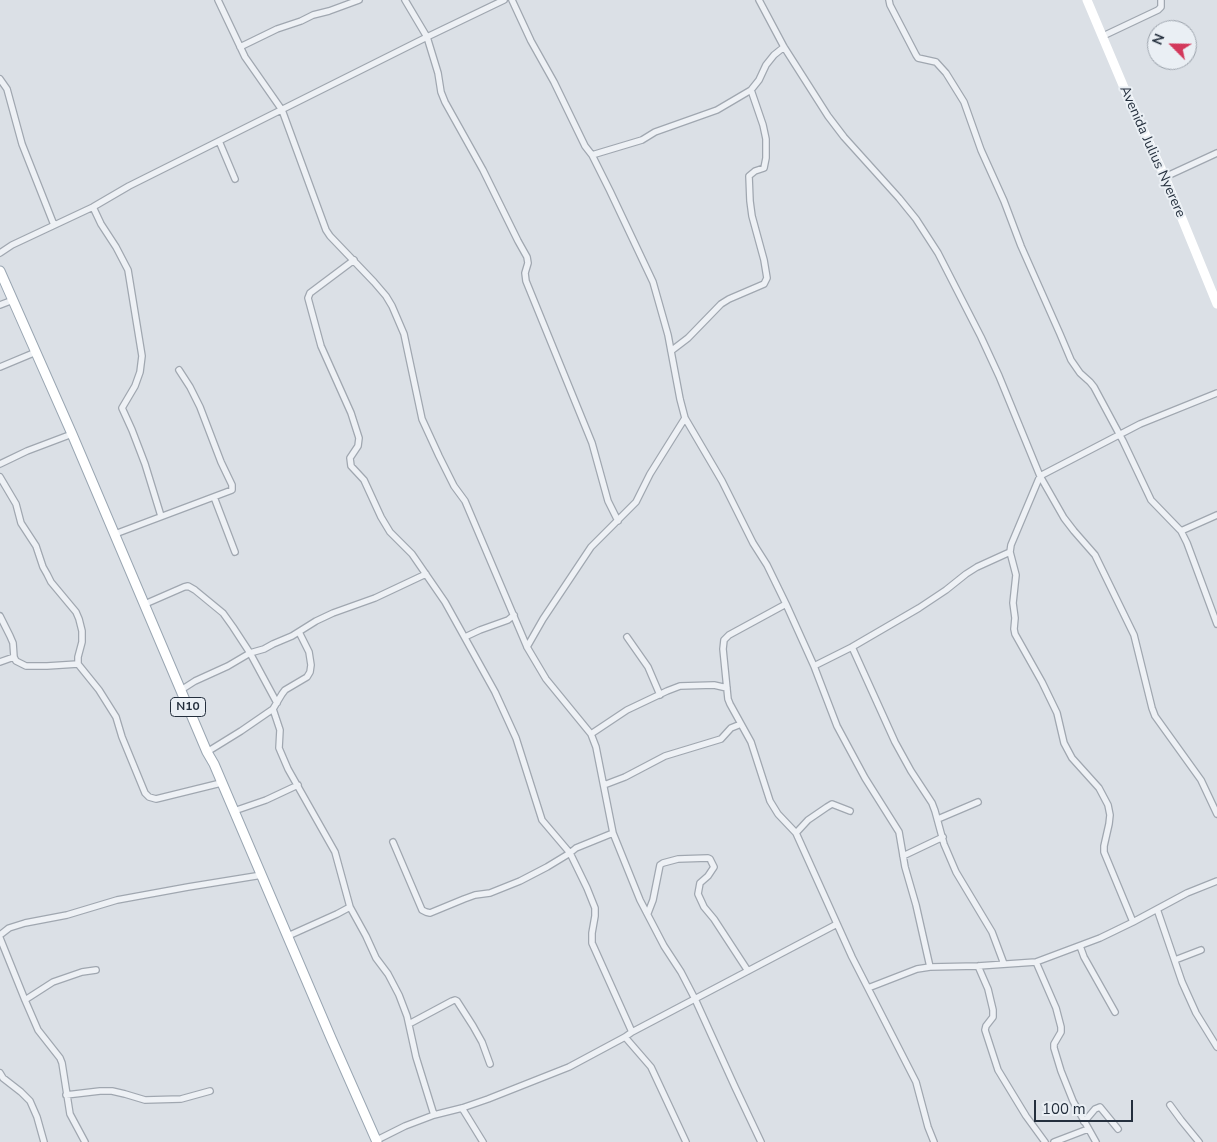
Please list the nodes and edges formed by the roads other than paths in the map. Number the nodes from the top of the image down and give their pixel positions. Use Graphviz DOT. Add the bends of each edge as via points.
graph roads {
  1 [pos="218,0"];
  2 [pos="359,0"];
  3 [pos="405,0"];
  4 [pos="504,0"];
  5 [pos="512,0"];
  6 [pos="759,0"];
  7 [pos="889,0"];
  8 [pos="1087,0"];
  9 [pos="1161,0"];
  10 [pos="1103,36"];
  11 [pos="426,37"];
  12 [pos="240,47"];
  13 [pos="784,47"];
  14 [pos="0,79"];
  15 [pos="751,90"];
  16 [pos="282,110"];
  17 [pos="219,141"];
  18 [pos="1217,152"];
  19 [pos="592,155"];
  20 [pos="1165,177"];
  21 [pos="235,179"];
  22 [pos="93,207"];
  23 [pos="54,225"];
  24 [pos="0,253"];
  25 [pos="354,260"];
  26 [pos="0,271"];
  27 [pos="13,300"];
  28 [pos="1217,304"];
  29 [pos="0,305"];
  30 [pos="671,351"];
  31 [pos="36,352"];
  32 [pos="0,366"];
  33 [pos="179,370"];
  34 [pos="1217,393"];
  35 [pos="685,418"];
  36 [pos="72,434"];
  37 [pos="1120,434"];
  38 [pos="0,464"];
  39 [pos="1040,476"];
  40 [pos="0,477"];
  41 [pos="214,497"];
  42 [pos="1217,515"];
  43 [pos="161,516"];
  44 [pos="618,521"];
  45 [pos="1181,531"];
  46 [pos="115,534"];
  47 [pos="235,552"];
  48 [pos="1010,552"];
  49 [pos="426,574"];
  50 [pos="145,604"];
  51 [pos="786,604"];
  52 [pos="514,615"];
  53 [pos="0,616"];
  54 [pos="1217,624"];
  55 [pos="299,632"];
  56 [pos="465,637"];
  57 [pos="627,637"];
  58 [pos="527,647"];
  59 [pos="852,647"];
  60 [pos="250,654"];
  61 [pos="14,657"];
  62 [pos="0,662"];
  63 [pos="78,664"];
  64 [pos="814,666"];
  65 [pos="727,688"];
  66 [pos="181,690"];
  67 [pos="660,695"];
  68 [pos="275,706"];
  69 [pos="741,724"];
  70 [pos="590,734"];
  71 [pos="208,752"];
  72 [pos="221,783"];
  73 [pos="298,785"];
  74 [pos="604,785"];
  75 [pos="978,802"];
  76 [pos="850,810"];
  77 [pos="234,811"];
  78 [pos="1217,814"];
  79 [pos="938,819"];
  80 [pos="613,832"];
  81 [pos="796,833"];
  82 [pos="943,837"];
  83 [pos="393,842"];
  84 [pos="570,854"];
  85 [pos="903,856"];
  86 [pos="262,875"];
  87 [pos="1217,881"];
  88 [pos="350,907"];
  89 [pos="1157,909"];
  90 [pos="648,914"];
  91 [pos="1133,922"];
  92 [pos="837,924"];
  93 [pos="288,936"];
  94 [pos="0,937"];
  95 [pos="1080,946"];
  96 [pos="1202,950"];
  97 [pos="1175,960"];
  98 [pos="1036,962"];
  99 [pos="1004,964"];
  100 [pos="978,966"];
  101 [pos="930,967"];
  102 [pos="96,970"];
  103 [pos="748,971"];
  104 [pos="868,988"];
  105 [pos="695,999"];
  106 [pos="25,1000"];
  107 [pos="1115,1012"];
  108 [pos="409,1024"];
  109 [pos="632,1032"];
  110 [pos="625,1037"];
  111 [pos="1217,1047"];
  112 [pos="490,1064"];
  113 [pos="1,1077"];
  114 [pos="210,1091"];
  115 [pos="66,1095"];
  116 [pos="1170,1105"];
  117 [pos="462,1108"];
  118 [pos="434,1115"];
  119 [pos="1084,1122"];
  120 [pos="1118,1129"];
  121 [pos="1088,1130"];
  122 [pos="377,1141"];
  123 [pos="44,1142"];
  124 [pos="85,1142"];
  125 [pos="483,1142"];
  126 [pos="686,1142"];
  127 [pos="761,1142"];
  128 [pos="934,1142"];
  129 [pos="1045,1142"];
  130 [pos="1054,1142"];
  131 [pos="1096,1142"];
  132 [pos="1199,1142"];
  1 -- 12 [label="street"];
  2 -- 12 [label="street" via="313,15"];
  3 -- 11 [label="street"];
  4 -- 11 [label="street"];
  5 -- 19 [label="street"];
  6 -- 13 [label="street"];
  7 -- 37 [label="street" via="916,56 936,62 964,102 990,173 1071,360 1094,386"];
  8 -- 10 [label="main road, Avenida Julius Nyerere"];
  9 -- 10 [label="street" via="1158,10"];
  10 -- 20 [label="main road, Avenida Julius Nyerere"];
  11 -- 16 [label="street"];
  11 -- 44 [label="street" via="445,102 527,257 526,281 592,443 608,502"];
  12 -- 16 [label="street"];
  13 -- 15 [label="street" via="774,55"];
  13 -- 39 [label="street" via="844,137 899,198 938,253 999,376"];
  14 -- 23 [label="street" via="7,89 22,144"];
  15 -- 19 [label="street" via="717,110 642,140"];
  15 -- 30 [label="street" via="766,140 764,168 755,170 750,176 750,201 767,278 764,284 721,304"];
  16 -- 17 [label="street"];
  16 -- 25 [label="street" via="326,230"];
  17 -- 21 [label="street"];
  17 -- 22 [label="street"];
  18 -- 20 [label="street"];
  19 -- 30 [label="street" via="653,282"];
  20 -- 28 [label="main road, Avenida Julius Nyerere"];
  22 -- 23 [label="street"];
  22 -- 43 [label="street" via="128,270 142,356 140,372 122,408 145,464"];
  23 -- 24 [label="street"];
  25 -- 49 [label="street" via="310,293 308,298 321,346 359,438 350,458 351,466 364,480 390,532"];
  25 -- 52 [label="street" via="392,306 404,334 422,419 438,456 465,501"];
  26 -- 27 [label="main road, N10"];
  27 -- 29 [label="street"];
  27 -- 31 [label="main road, N10"];
  30 -- 35 [label="street"];
  31 -- 32 [label="street"];
  31 -- 36 [label="main road, N10"];
  33 -- 41 [label="street" via="200,407 232,485 232,490"];
  34 -- 37 [label="street"];
  35 -- 44 [label="street" via="636,502"];
  35 -- 51 [label="street"];
  36 -- 38 [label="street"];
  36 -- 46 [label="main road, N10"];
  37 -- 39 [label="street"];
  37 -- 45 [label="street" via="1151,500"];
  39 -- 48 [label="street"];
  39 -- 78 [label="street" via="1064,518 1095,554 1134,635 1155,716 1201,780"];
  40 -- 63 [label="street" via="16,504 51,582 80,619 82,642"];
  41 -- 43 [label="street"];
  41 -- 47 [label="street"];
  42 -- 45 [label="street"];
  43 -- 46 [label="street"];
  44 -- 58 [label="street" via="591,547"];
  45 -- 54 [label="street"];
  46 -- 50 [label="main road, N10"];
  48 -- 59 [label="street" via="977,567 919,608"];
  48 -- 91 [label="street" via="1016,575 1013,603 1015,634 1057,713 1064,743 1072,758 1108,805 1110,814 1104,852"];
  49 -- 55 [label="street" via="333,613"];
  49 -- 56 [label="street"];
  50 -- 60 [label="street" via="191,587 223,613"];
  50 -- 66 [label="main road, N10"];
  51 -- 64 [label="street"];
  51 -- 65 [label="street" via="724,640"];
  52 -- 56 [label="street"];
  52 -- 58 [label="street"];
  53 -- 61 [label="street" via="10,636"];
  55 -- 60 [label="street"];
  55 -- 68 [label="street" via="309,652 310,672 285,690"];
  56 -- 84 [label="street" via="516,738 542,820"];
  57 -- 67 [label="street" via="648,667"];
  58 -- 70 [label="street" via="546,679"];
  59 -- 64 [label="street"];
  59 -- 79 [label="street" via="895,742 932,803"];
  60 -- 66 [label="street"];
  60 -- 68 [label="street"];
  61 -- 62 [label="street"];
  61 -- 63 [label="street" via="26,666"];
  63 -- 72 [label="street" via="116,717 140,782 149,797 156,799"];
  64 -- 85 [label="street" via="837,726 899,832"];
  65 -- 67 [label="street" via="680,686"];
  65 -- 69 [label="street" via="730,704"];
  66 -- 71 [label="main road, N10"];
  67 -- 70 [label="street"];
  68 -- 71 [label="street"];
  68 -- 73 [label="street" via="280,730 279,748"];
  69 -- 74 [label="street" via="721,739 665,756"];
  69 -- 81 [label="street" via="751,742 772,805"];
  70 -- 74 [label="street"];
  71 -- 72 [label="main road, N10"];
  72 -- 77 [label="main road, N10"];
  73 -- 77 [label="street"];
  73 -- 88 [label="street" via="335,852"];
  74 -- 80 [label="street"];
  75 -- 79 [label="street"];
  76 -- 81 [label="street" via="832,804 808,820"];
  77 -- 86 [label="main road, N10"];
  79 -- 82 [label="street"];
  80 -- 84 [label="street" via="576,848"];
  80 -- 90 [label="street"];
  81 -- 92 [label="street"];
  82 -- 85 [label="street"];
  82 -- 99 [label="street" via="956,872 992,932"];
  83 -- 84 [label="street" via="419,905 430,913 520,881"];
  84 -- 109 [label="street" via="595,908 592,943"];
  85 -- 101 [label="street"];
  86 -- 93 [label="main road, N10"];
  86 -- 94 [label="street" via="117,900 9,928"];
  87 -- 89 [label="street"];
  88 -- 93 [label="street"];
  88 -- 108 [label="street" via="399,995"];
  89 -- 91 [label="street"];
  89 -- 97 [label="street"];
  90 -- 103 [label="street" via="660,865 678,859 710,859 714,867 700,883 698,894"];
  90 -- 105 [label="street"];
  91 -- 95 [label="street"];
  92 -- 103 [label="street"];
  92 -- 104 [label="street"];
  93 -- 122 [label="main road, N10"];
  94 -- 106 [label="street"];
  95 -- 98 [label="street"];
  95 -- 107 [label="street"];
  96 -- 97 [label="street"];
  97 -- 111 [label="street" via="1196,1013"];
  98 -- 99 [label="street"];
  98 -- 119 [label="street" via="1061,1027 1054,1048 1067,1088"];
  99 -- 100 [label="street"];
  100 -- 101 [label="street"];
  100 -- 129 [label="street" via="993,1010 985,1030 998,1070"];
  101 -- 104 [label="street"];
  102 -- 106 [label="street" via="52,982"];
  103 -- 105 [label="street"];
  104 -- 128 [label="street" via="916,1082"];
  105 -- 109 [label="street"];
  105 -- 127 [label="street"];
  106 -- 115 [label="street" via="38,1030 60,1058"];
  108 -- 112 [label="street" via="455,1000 473,1026"];
  108 -- 118 [label="street"];
  109 -- 110 [label="street"];
  110 -- 117 [label="street" via="569,1067"];
  110 -- 126 [label="street" via="651,1068"];
  113 -- 123 [label="street" via="30,1101"];
  114 -- 115 [label="street" via="181,1099 145,1100 100,1091"];
  115 -- 124 [label="street" via="70,1114"];
  116 -- 132 [label="street"];
  117 -- 118 [label="street"];
  117 -- 125 [label="street"];
  118 -- 122 [label="street"];
  119 -- 120 [label="street" via="1100,1107"];
  119 -- 121 [label="street"];
  121 -- 130 [label="street"];
  121 -- 131 [label="street"];
}
